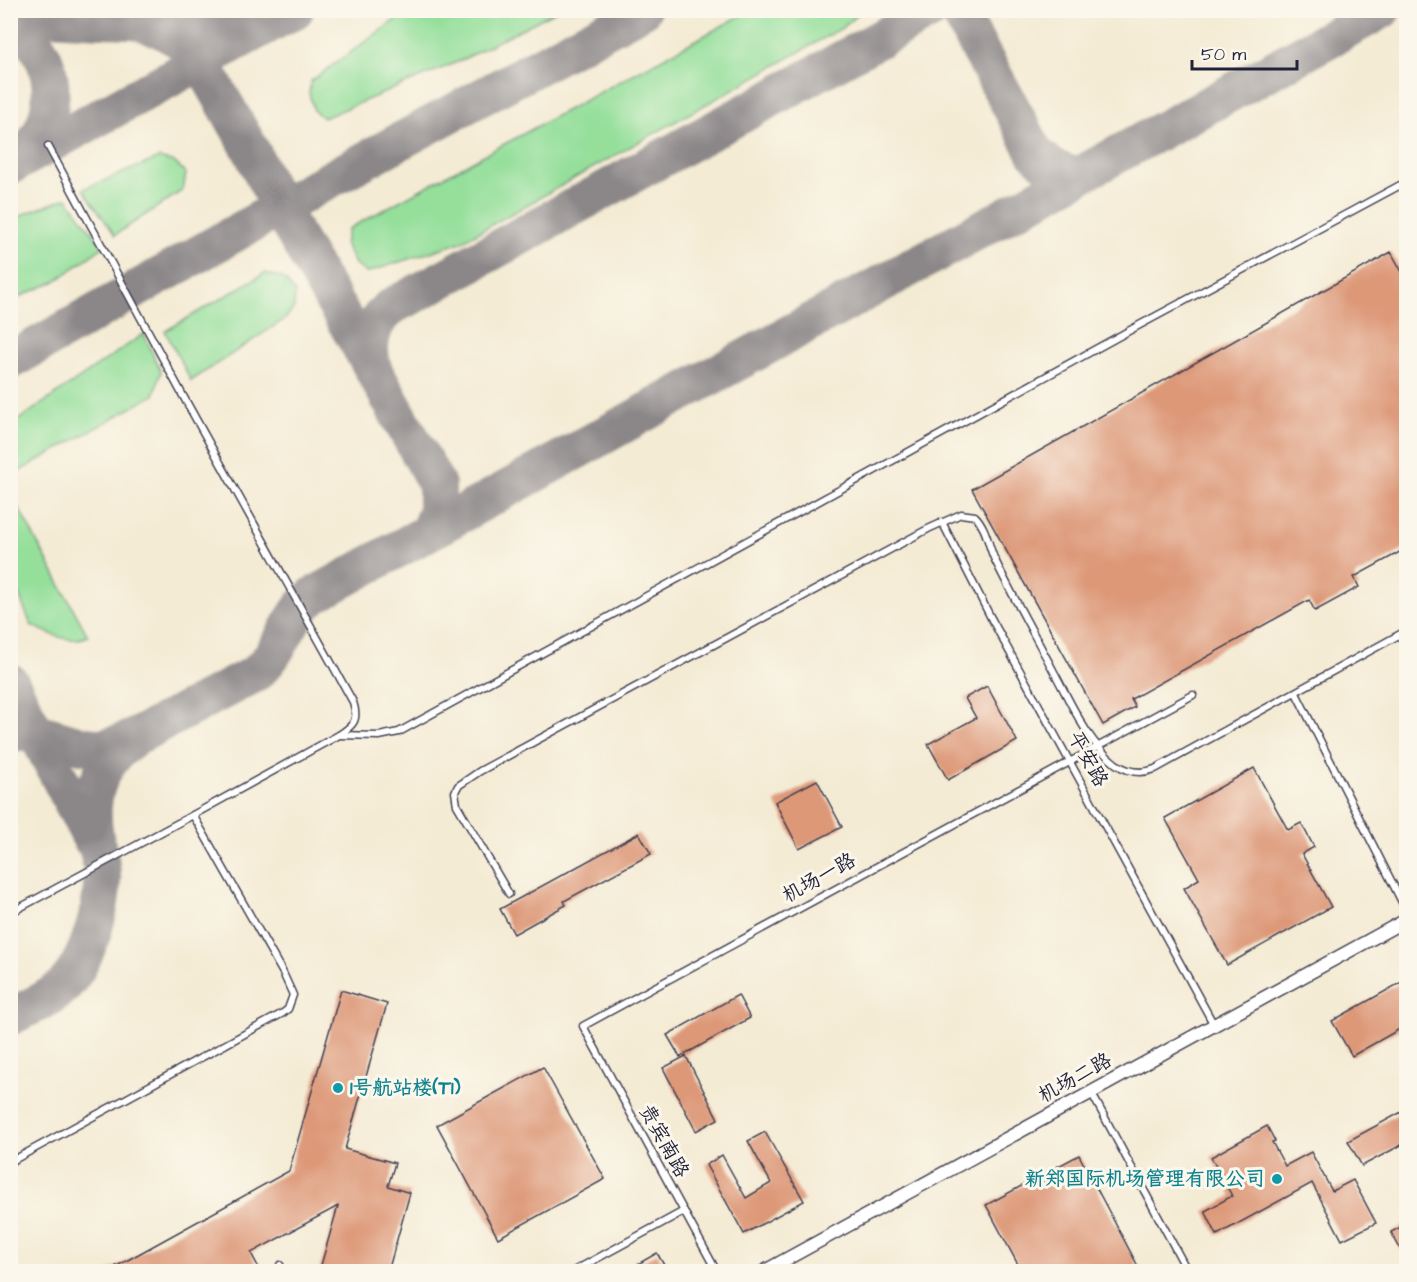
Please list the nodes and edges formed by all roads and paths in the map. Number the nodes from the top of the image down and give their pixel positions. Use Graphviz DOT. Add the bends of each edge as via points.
graph roads {
  1 [pos="48,146"];
  2 [pos="1407,182"];
  3 [pos="942,522"];
  4 [pos="1407,631"];
  5 [pos="1296,693"];
  6 [pos="1193,695"];
  7 [pos="339,735"];
  8 [pos="1098,746"];
  9 [pos="1071,760"];
  10 [pos="193,815"];
  11 [pos="509,894"];
  12 [pos="1407,909"];
  13 [pos="10,913"];
  14 [pos="1407,920"];
  15 [pos="1214,1025"];
  16 [pos="583,1026"];
  17 [pos="1091,1092"];
  18 [pos="10,1162"];
  19 [pos="684,1211"];
  20 [pos="572,1272"];
  21 [pos="717,1272"];
  22 [pos="763,1272"];
  23 [pos="1188,1272"];
  1 -- 7 [label="lane" via="353,702 356,719"];
  2 -- 7 [label="lane" via="399,732 380,736"];
  3 -- 8 [label="lane" via="966,513 978,519 1013,597"];
  3 -- 9 [label="lane, 平安路"];
  3 -- 11 [label="lane" via="458,786 458,805"];
  4 -- 5 [label="lane"];
  5 -- 8 [label="lane" via="1146,772 1118,765"];
  5 -- 12 [label="lane"];
  6 -- 8 [label="lane, 机场一路"];
  7 -- 10 [label="lane"];
  8 -- 9 [label="lane, 机场一路"];
  9 -- 15 [label="lane, 平安路"];
  9 -- 16 [label="lane, 机场一路"];
  10 -- 13 [label="lane"];
  10 -- 18 [label="lane" via="291,987 293,995 288,1009"];
  14 -- 15 [label="street, 机场二路"];
  15 -- 17 [label="street, 机场二路"];
  16 -- 19 [label="lane, 贵宾南路"];
  17 -- 22 [label="street, 机场二路"];
  17 -- 23 [label="lane"];
  19 -- 20 [label="lane"];
  19 -- 21 [label="lane, 贵宾南路"];
}
